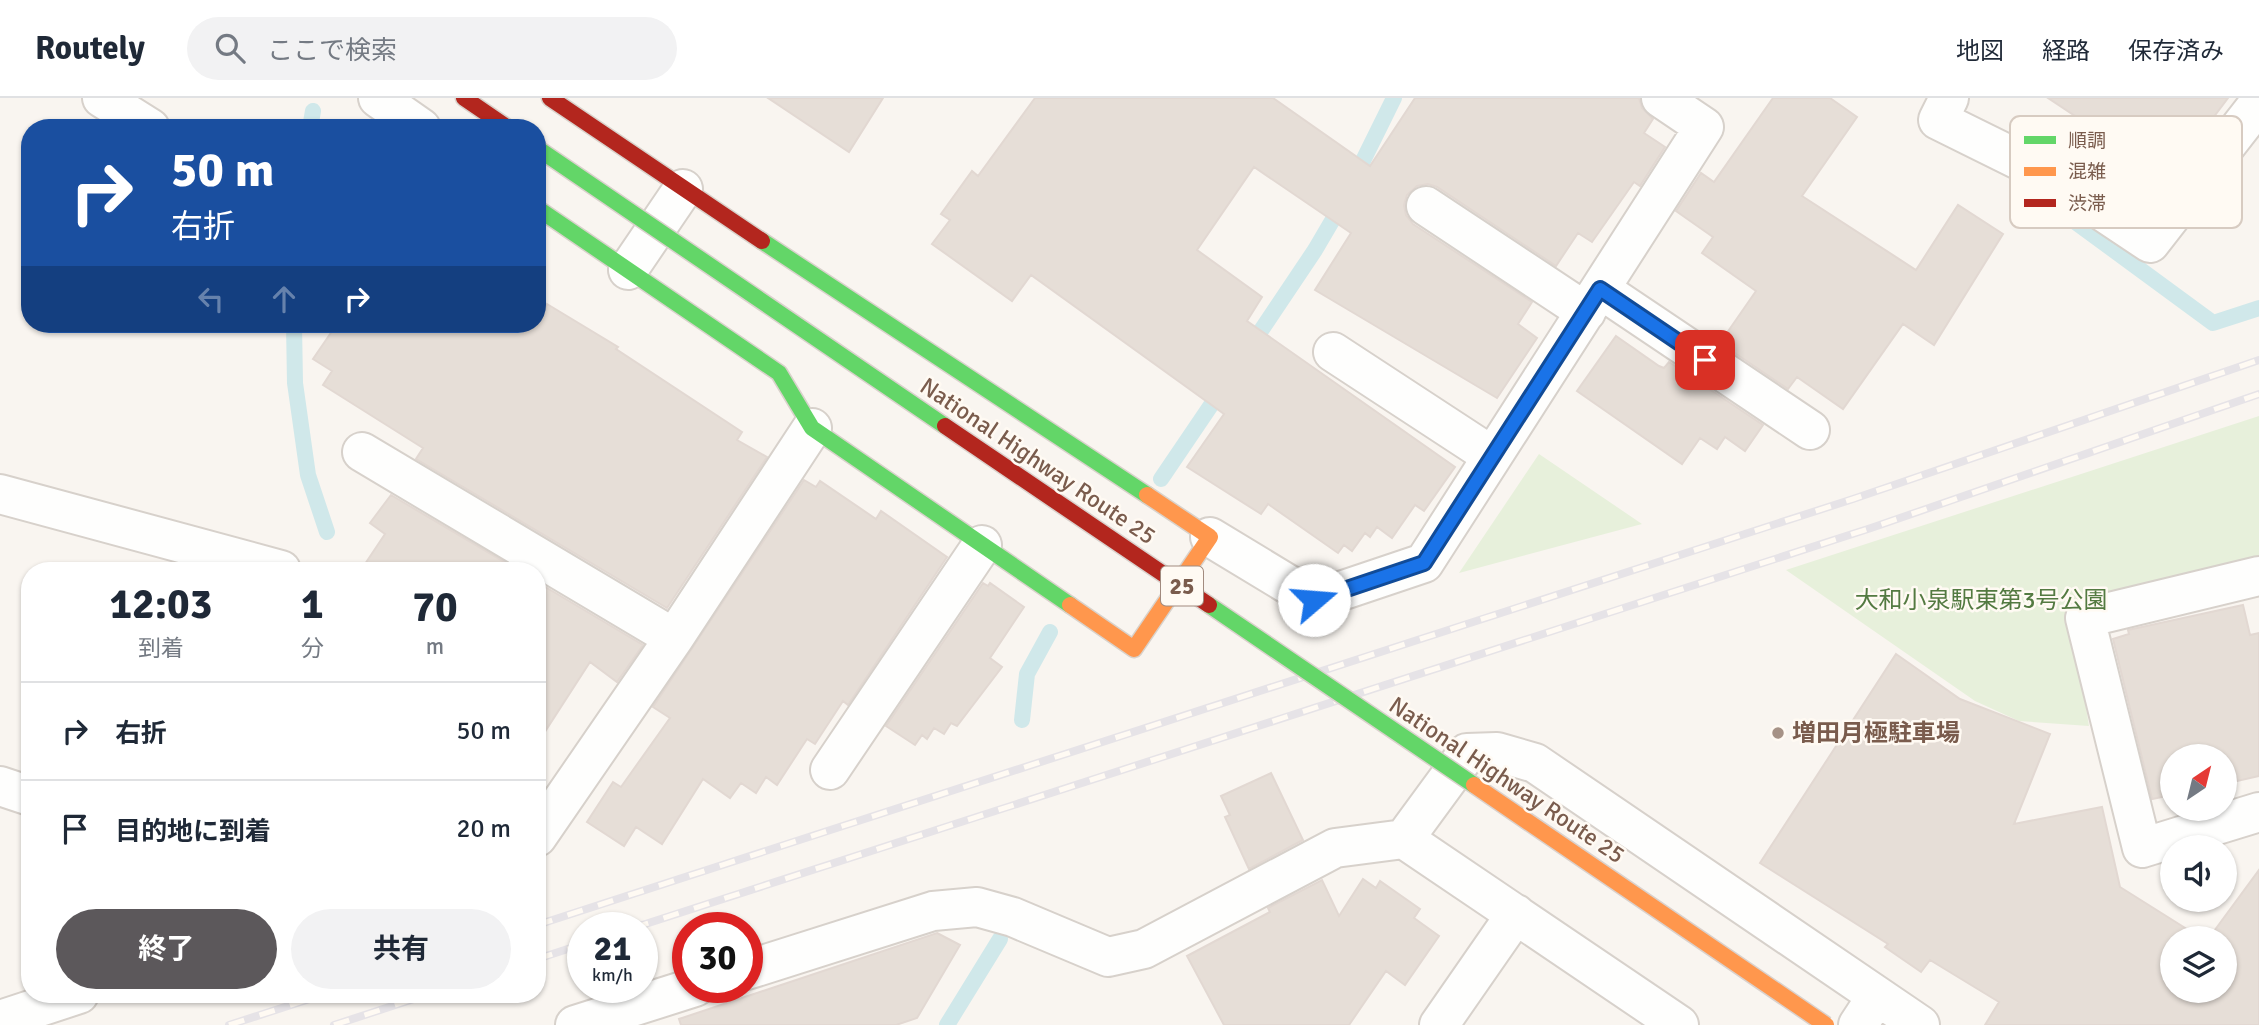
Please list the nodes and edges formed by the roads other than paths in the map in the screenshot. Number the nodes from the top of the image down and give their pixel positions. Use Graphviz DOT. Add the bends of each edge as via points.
graph roads {
  1 [pos="102,98"];
  2 [pos="378,98"];
  3 [pos="464,98"];
  4 [pos="550,98"];
  5 [pos="1661,98"];
  6 [pos="1949,98"];
  7 [pos="2259,103"];
  8 [pos="136,119"];
  9 [pos="408,119"];
  10 [pos="495,119"];
  11 [pos="2242,125"];
  12 [pos="546,154"];
  13 [pos="2010,156"];
  14 [pos="683,189"];
  15 [pos="1426,206"];
  16 [pos="546,214"];
  17 [pos="2128,228"];
  18 [pos="2162,228"];
  19 [pos="628,270"];
  20 [pos="1593,301"];
  21 [pos="1333,352"];
  22 [pos="812,428"];
  23 [pos="1810,430"];
  24 [pos="362,452"];
  25 [pos="1492,456"];
  26 [pos="0,494"];
  27 [pos="1210,537"];
  28 [pos="982,544"];
  29 [pos="251,562"];
  30 [pos="2259,576"];
  31 [pos="674,638"];
  32 [pos="830,770"];
  33 [pos="0,786"];
  34 [pos="21,793"];
  35 [pos="2259,812"];
  36 [pos="546,824"];
  37 [pos="1404,839"];
  38 [pos="1516,914"];
  39 [pos="763,965"];
  40 [pos="672,994"];
  41 [pos="52,1003"];
  42 [pos="1867,1011"];
  43 [pos="0,1020"];
  44 [pos="575,1025"];
  45 [pos="1439,1025"];
  46 [pos="1679,1025"];
  47 [pos="1826,1025"];
  48 [pos="1920,1025"];
  1 -- 8 [label="street"];
  2 -- 9 [label="street"];
  3 -- 10 [label="main road"];
  4 -- 14 [label="main road"];
  5 -- 20 [label="street" via="1704,127"];
  6 -- 13 [label="street" via="1938,120"];
  7 -- 11 [label="street"];
  12 -- 47 [label="main road, National Highway Route 25 / 25, bridge"];
  14 -- 19 [label="street"];
  14 -- 27 [label="main road"];
  15 -- 20 [label="street"];
  16 -- 19 [label="main road"];
  17 -- 18 [label="street" via="2150,243"];
  19 -- 22 [label="main road" via="779,373"];
  20 -- 23 [label="street"];
  20 -- 25 [label="street"];
  21 -- 25 [label="street"];
  22 -- 28 [label="main road"];
  22 -- 31 [label="street"];
  24 -- 31 [label="street"];
  25 -- 27 [label="street" via="1424,563 1314,600"];
  26 -- 29 [label="street"];
  27 -- 28 [label="main road" via="1134,649"];
  28 -- 32 [label="street"];
  30 -- 35 [label="street" via="2085,618 2142,848"];
  31 -- 36 [label="street"];
  33 -- 34 [label="street"];
  37 -- 38 [label="street"];
  37 -- 39 [label="street" via="1335,848 1144,949 1108,957 977,906 933,911"];
  37 -- 42 [label="street" via="1467,753 1497,752 1535,763"];
  38 -- 45 [label="street"];
  38 -- 46 [label="street"];
  40 -- 44 [label="street"];
  41 -- 43 [label="street"];
  42 -- 48 [label="street"];
}
